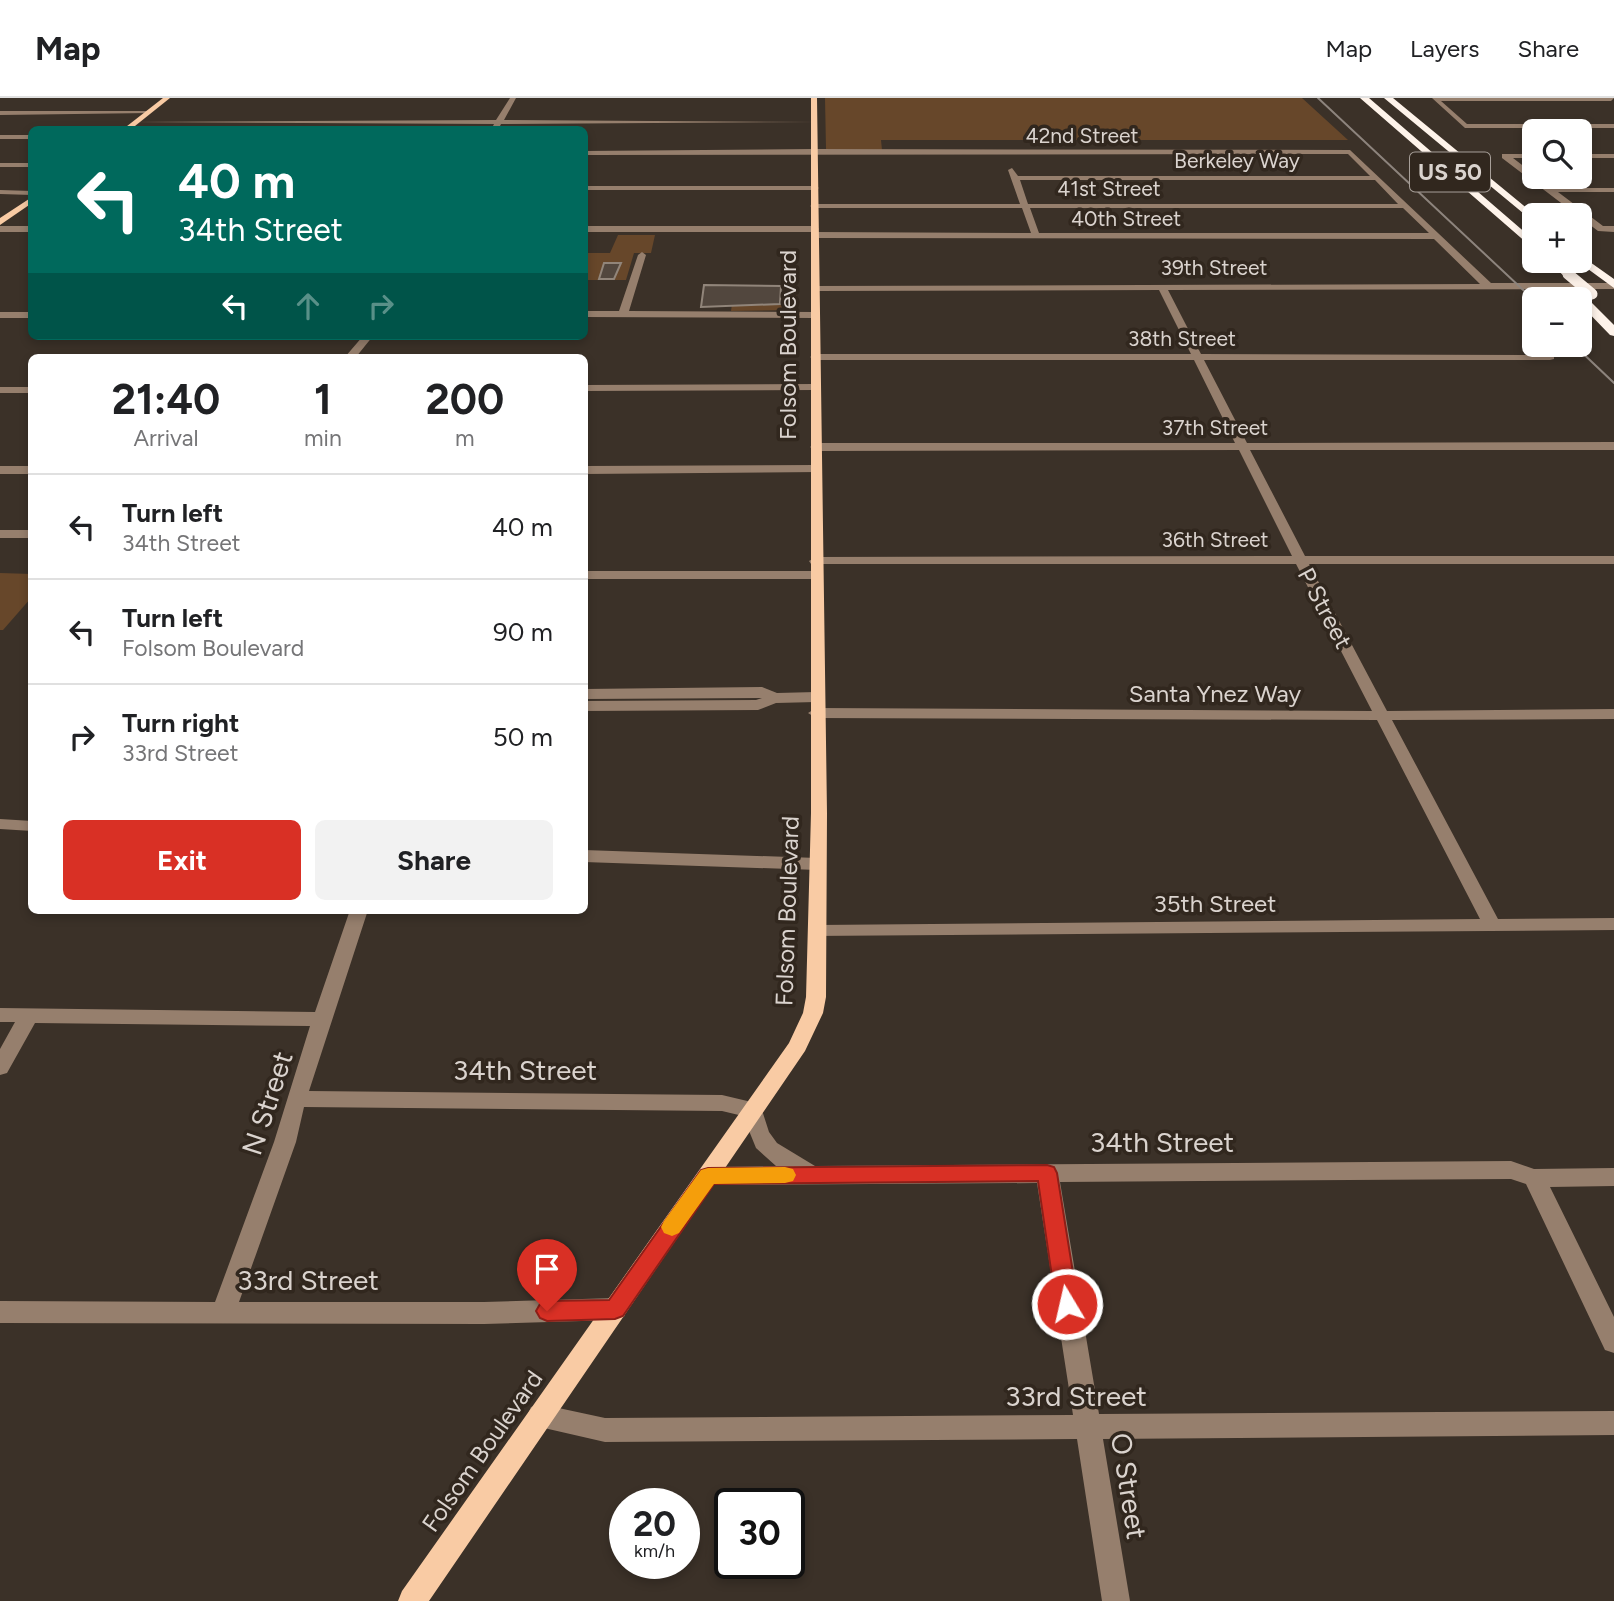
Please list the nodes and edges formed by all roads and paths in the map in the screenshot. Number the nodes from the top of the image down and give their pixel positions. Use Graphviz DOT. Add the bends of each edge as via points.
graph roads {
  1 [pos="167,98"];
  2 [pos="513,98"];
  3 [pos="814,98"];
  4 [pos="1364,98"];
  5 [pos="1388,98"];
  6 [pos="1435,99"];
  7 [pos="1612,100"];
  8 [pos="0,113"];
  9 [pos="147,113"];
  10 [pos="499,121"];
  11 [pos="136,122"];
  12 [pos="813,122"];
  13 [pos="130,126"];
  14 [pos="496,126"];
  15 [pos="1614,126"];
  16 [pos="0,137"];
  17 [pos="28,137"];
  18 [pos="814,152"];
  19 [pos="1005,152"];
  20 [pos="588,153"];
  21 [pos="1522,156"];
  22 [pos="1592,156"];
  23 [pos="1614,156"];
  24 [pos="0,165"];
  25 [pos="28,165"];
  26 [pos="1522,169"];
  27 [pos="1015,178"];
  28 [pos="1376,178"];
  29 [pos="588,188"];
  30 [pos="815,188"];
  31 [pos="1549,190"];
  32 [pos="1614,190"];
  33 [pos="0,192"];
  34 [pos="28,193"];
  35 [pos="28,202"];
  36 [pos="814,206"];
  37 [pos="1025,206"];
  38 [pos="1405,206"];
  39 [pos="1522,209"];
  40 [pos="0,222"];
  41 [pos="0,229"];
  42 [pos="28,229"];
  43 [pos="588,229"];
  44 [pos="1614,229"];
  45 [pos="815,232"];
  46 [pos="1036,236"];
  47 [pos="1436,236"];
  48 [pos="1522,236"];
  49 [pos="1592,253"];
  50 [pos="642,255"];
  51 [pos="1599,255"];
  52 [pos="1592,267"];
  53 [pos="1563,274"];
  54 [pos="1488,286"];
  55 [pos="1614,286"];
  56 [pos="1162,287"];
  57 [pos="814,288"];
  58 [pos="28,314"];
  59 [pos="588,314"];
  60 [pos="623,314"];
  61 [pos="1614,314"];
  62 [pos="0,315"];
  63 [pos="815,315"];
  64 [pos="1614,332"];
  65 [pos="365,340"];
  66 [pos="353,354"];
  67 [pos="815,357"];
  68 [pos="1196,357"];
  69 [pos="1522,357"];
  70 [pos="815,387"];
  71 [pos="588,388"];
  72 [pos="0,390"];
  73 [pos="28,390"];
  74 [pos="1242,446"];
  75 [pos="1614,446"];
  76 [pos="816,447"];
  77 [pos="816,469"];
  78 [pos="0,470"];
  79 [pos="28,470"];
  80 [pos="588,470"];
  81 [pos="0,534"];
  82 [pos="28,534"];
  83 [pos="1300,560"];
  84 [pos="1614,560"];
  85 [pos="816,568"];
  86 [pos="588,575"];
  87 [pos="588,694"];
  88 [pos="663,700"];
  89 [pos="816,705"];
  90 [pos="588,706"];
  91 [pos="1614,713"];
  92 [pos="1383,716"];
  93 [pos="28,821"];
  94 [pos="0,824"];
  95 [pos="588,856"];
  96 [pos="817,864"];
  97 [pos="358,914"];
  98 [pos="1614,924"];
  99 [pos="1493,926"];
  100 [pos="817,931"];
  101 [pos="0,1015"];
  102 [pos="29,1015"];
  103 [pos="323,1019"];
  104 [pos="0,1068"];
  105 [pos="296,1099"];
  106 [pos="752,1110"];
  107 [pos="1047,1173"];
  108 [pos="812,1175"];
  109 [pos="708,1176"];
  110 [pos="1614,1177"];
  111 [pos="1534,1178"];
  112 [pos="615,1309"];
  113 [pos="224,1311"];
  114 [pos="0,1312"];
  115 [pos="1614,1342"];
  116 [pos="540,1416"];
  117 [pos="1614,1423"];
  118 [pos="1088,1427"];
  119 [pos="412,1601"];
  120 [pos="1116,1601"];
  1 -- 9 [label="main road"];
  2 -- 10 [label="street"];
  3 -- 12 [label="main road, Folsom Boulevard"];
  4 -- 48 [label="highway, US 50"];
  5 -- 39 [label="highway, US 50"];
  6 -- 7 [label="street"];
  6 -- 15 [label="street" via="1465,126"];
  8 -- 9 [label="street"];
  9 -- 11 [label="main road"];
  10 -- 11 [label="street"];
  10 -- 12 [label="street"];
  10 -- 14 [label="street"];
  11 -- 13 [label="main road"];
  12 -- 18 [label="main road, Folsom Boulevard"];
  16 -- 17 [label="street"];
  18 -- 19 [label="street, 42nd Street"];
  18 -- 20 [label="street, 42nd Street"];
  18 -- 30 [label="main road, Folsom Boulevard"];
  19 -- 27 [label="street"];
  19 -- 28 [label="street, 42nd Street" via="1350,152"];
  21 -- 26 [label="street" via="1505,156"];
  22 -- 23 [label="street"];
  24 -- 25 [label="street"];
  27 -- 28 [label="street, Berkeley Way"];
  27 -- 37 [label="street"];
  28 -- 38 [label="street"];
  29 -- 30 [label="street"];
  30 -- 36 [label="main road, Folsom Boulevard"];
  31 -- 32 [label="street"];
  31 -- 44 [label="street" via="1601,229"];
  33 -- 34 [label="street"];
  35 -- 40 [label="main road"];
  36 -- 37 [label="street, 41st Street"];
  36 -- 45 [label="main road, Folsom Boulevard"];
  37 -- 38 [label="street, 41st Street"];
  37 -- 46 [label="street"];
  38 -- 47 [label="street"];
  41 -- 42 [label="street"];
  43 -- 45 [label="street, 40th Street"];
  45 -- 46 [label="street, 40th Street"];
  45 -- 57 [label="main road, Folsom Boulevard"];
  46 -- 47 [label="street, 40th Street"];
  47 -- 54 [label="street"];
  49 -- 51 [label="highway"];
  50 -- 60 [label="street"];
  52 -- 55 [label="highway"];
  53 -- 61 [label="highway, bridge"];
  53 -- 64 [label="highway"];
  54 -- 55 [label="street, 39th Street"];
  54 -- 56 [label="street, 39th Street"];
  56 -- 57 [label="street, 39th Street"];
  56 -- 68 [label="street, P Street"];
  57 -- 63 [label="main road, Folsom Boulevard"];
  58 -- 62 [label="street"];
  59 -- 60 [label="street"];
  60 -- 63 [label="street"];
  63 -- 67 [label="main road, Folsom Boulevard"];
  65 -- 66 [label="street"];
  67 -- 68 [label="street, 38th Street"];
  67 -- 70 [label="main road, Folsom Boulevard"];
  68 -- 69 [label="street, 38th Street"];
  68 -- 74 [label="street, P Street"];
  70 -- 71 [label="street"];
  70 -- 76 [label="main road, Folsom Boulevard"];
  72 -- 73 [label="street"];
  74 -- 75 [label="street, 37th Street"];
  74 -- 76 [label="street, 37th Street"];
  74 -- 83 [label="street, P Street"];
  76 -- 77 [label="main road, Folsom Boulevard"];
  77 -- 80 [label="street"];
  77 -- 85 [label="main road, Folsom Boulevard"];
  78 -- 79 [label="street"];
  81 -- 82 [label="street"];
  83 -- 84 [label="street, 36th Street"];
  83 -- 85 [label="street, 36th Street"];
  83 -- 92 [label="street, P Street"];
  85 -- 86 [label="street, 36th Street"];
  85 -- 89 [label="main road, Folsom Boulevard"];
  87 -- 88 [label="street, Santa Ynez Way"];
  88 -- 89 [label="street, Santa Ynez Way" via="758,705 774,698"];
  88 -- 90 [label="street, Santa Ynez Way"];
  89 -- 92 [label="street, Santa Ynez Way"];
  89 -- 96 [label="main road, Folsom Boulevard"];
  91 -- 92 [label="street, Santa Ynez Way"];
  92 -- 99 [label="street, P Street"];
  93 -- 94 [label="street"];
  95 -- 96 [label="street"];
  96 -- 100 [label="main road, Folsom Boulevard"];
  97 -- 103 [label="street, N Street"];
  98 -- 99 [label="street, 35th Street"];
  99 -- 100 [label="street, 35th Street"];
  100 -- 106 [label="main road, Folsom Boulevard" via="813,1013 784,1069"];
  101 -- 102 [label="street"];
  102 -- 103 [label="street"];
  102 -- 104 [label="street"];
  103 -- 105 [label="street, N Street"];
  105 -- 106 [label="street, 34th Street" via="660,1101 722,1103"];
  105 -- 113 [label="street, N Street"];
  106 -- 108 [label="street" via="755,1129 765,1146"];
  106 -- 109 [label="main road, Folsom Boulevard"];
  107 -- 108 [label="street, 34th Street"];
  107 -- 111 [label="street, 34th Street" via="1511,1170"];
  107 -- 118 [label="street, O Street"];
  108 -- 109 [label="street, 34th Street"];
  109 -- 112 [label="main road, Folsom Boulevard"];
  110 -- 111 [label="street, 34th Street"];
  111 -- 115 [label="street"];
  112 -- 113 [label="street, 33rd Street"];
  112 -- 116 [label="main road, Folsom Boulevard"];
  113 -- 114 [label="street, 33rd Street"];
  116 -- 118 [label="street, 33rd Street" via="605,1430"];
  116 -- 119 [label="main road, Folsom Boulevard"];
  117 -- 118 [label="street, 33rd Street"];
  118 -- 120 [label="street, O Street"];
}
